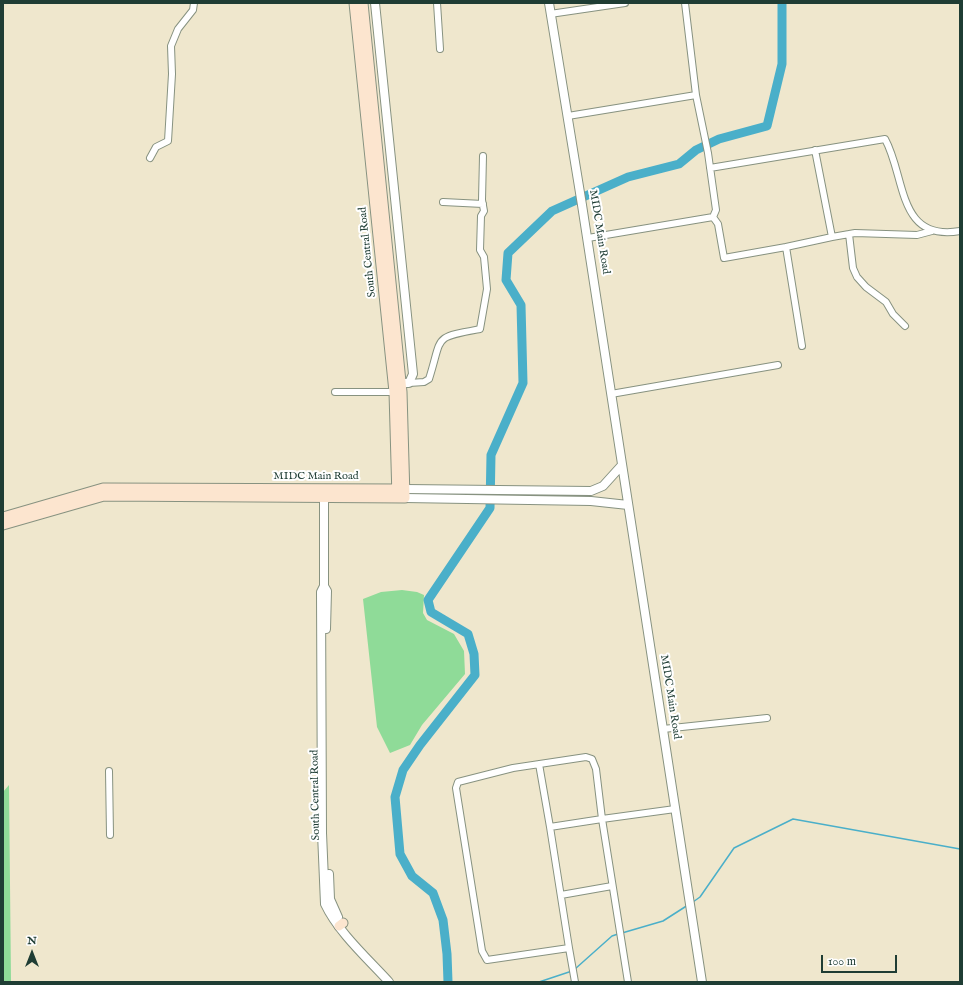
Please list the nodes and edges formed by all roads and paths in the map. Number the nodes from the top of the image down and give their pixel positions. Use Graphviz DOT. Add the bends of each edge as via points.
graph roads {
  1 [pos="194,3"];
  2 [pos="354,3"];
  3 [pos="362,3"];
  4 [pos="375,3"];
  5 [pos="437,3"];
  6 [pos="548,3"];
  7 [pos="625,3"];
  8 [pos="685,3"];
  9 [pos="550,14"];
  10 [pos="440,49"];
  11 [pos="696,95"];
  12 [pos="568,116"];
  13 [pos="815,150"];
  14 [pos="483,156"];
  15 [pos="150,158"];
  16 [pos="710,168"];
  17 [pos="376,176"];
  18 [pos="443,202"];
  19 [pos="483,204"];
  20 [pos="712,217"];
  21 [pos="932,231"];
  22 [pos="960,231"];
  23 [pos="849,234"];
  24 [pos="832,237"];
  25 [pos="588,238"];
  26 [pos="786,247"];
  27 [pos="905,326"];
  28 [pos="802,346"];
  29 [pos="778,365"];
  30 [pos="405,383"];
  31 [pos="335,392"];
  32 [pos="394,392"];
  33 [pos="611,394"];
  34 [pos="622,465"];
  35 [pos="324,494"];
  36 [pos="401,494"];
  37 [pos="628,505"];
  38 [pos="3,516"];
  39 [pos="3,525"];
  40 [pos="767,718"];
  41 [pos="663,729"];
  42 [pos="540,764"];
  43 [pos="110,771"];
  44 [pos="675,809"];
  45 [pos="602,819"];
  46 [pos="550,827"];
  47 [pos="110,835"];
  48 [pos="612,886"];
  49 [pos="561,895"];
  50 [pos="341,924"];
  51 [pos="569,948"];
  52 [pos="389,982"];
  53 [pos="395,982"];
  54 [pos="575,982"];
  55 [pos="628,982"];
  56 [pos="702,982"];
  1 -- 15 [label="street" via="193,10 178,29 171,46 168,141 156,147"];
  2 -- 17 [label="main road, South Central Road"];
  3 -- 17 [label="main road, South Central Road"];
  4 -- 30 [label="street" via="413,374"];
  5 -- 10 [label="street"];
  6 -- 9 [label="street, MIDC Main Road"];
  7 -- 9 [label="street"];
  8 -- 11 [label="street"];
  9 -- 12 [label="street, MIDC Main Road"];
  11 -- 12 [label="street"];
  11 -- 16 [label="street"];
  12 -- 25 [label="street, MIDC Main Road"];
  13 -- 16 [label="street"];
  13 -- 21 [label="street" via="885,140 905,201 916,219"];
  13 -- 24 [label="street"];
  14 -- 19 [label="street"];
  16 -- 20 [label="street" via="716,210"];
  17 -- 30 [label="main road, South Central Road"];
  17 -- 32 [label="main road, South Central Road"];
  18 -- 19 [label="street"];
  19 -- 30 [label="street" via="480,250 484,258 487,289 480,329 444,337 436,349 429,379 424,382"];
  20 -- 25 [label="street"];
  20 -- 26 [label="street" via="718,224 724,258"];
  21 -- 22 [label="street"];
  21 -- 23 [label="street" via="917,235"];
  23 -- 24 [label="street"];
  23 -- 27 [label="street" via="853,268 857,277 886,302 892,314"];
  24 -- 26 [label="street"];
  25 -- 33 [label="street, MIDC Main Road"];
  26 -- 28 [label="street"];
  29 -- 33 [label="street"];
  30 -- 36 [label="main road, South Central Road"];
  31 -- 32 [label="street"];
  32 -- 36 [label="main road, South Central Road"];
  33 -- 34 [label="street, MIDC Main Road"];
  34 -- 36 [label="street, MIDC Main Road" via="598,490 478,490"];
  34 -- 37 [label="street, MIDC Main Road"];
  35 -- 36 [label="main road, MIDC Main Road"];
  35 -- 38 [label="main road, MIDC Main Road" via="103,488"];
  35 -- 39 [label="main road, MIDC Main Road" via="104,496"];
  35 -- 50 [label="street, South Central Road" via="324,586 320,592 324,891 325,904 330,914"];
  36 -- 37 [label="street, MIDC Main Road" via="478,499 591,501"];
  37 -- 41 [label="street, MIDC Main Road"];
  40 -- 41 [label="street"];
  41 -- 44 [label="street, MIDC Main Road"];
  42 -- 45 [label="street" via="586,757 592,759 596,769"];
  42 -- 46 [label="street"];
  42 -- 51 [label="street" via="467,778 458,782 456,788 482,951 487,960"];
  43 -- 47 [label="street"];
  44 -- 45 [label="street"];
  44 -- 56 [label="street, MIDC Main Road"];
  45 -- 46 [label="street"];
  45 -- 48 [label="street"];
  46 -- 49 [label="street"];
  48 -- 49 [label="street"];
  48 -- 55 [label="street"];
  49 -- 51 [label="street"];
  50 -- 52 [label="street, South Central Road"];
  50 -- 53 [label="street, South Central Road"];
  51 -- 54 [label="street"];
}
